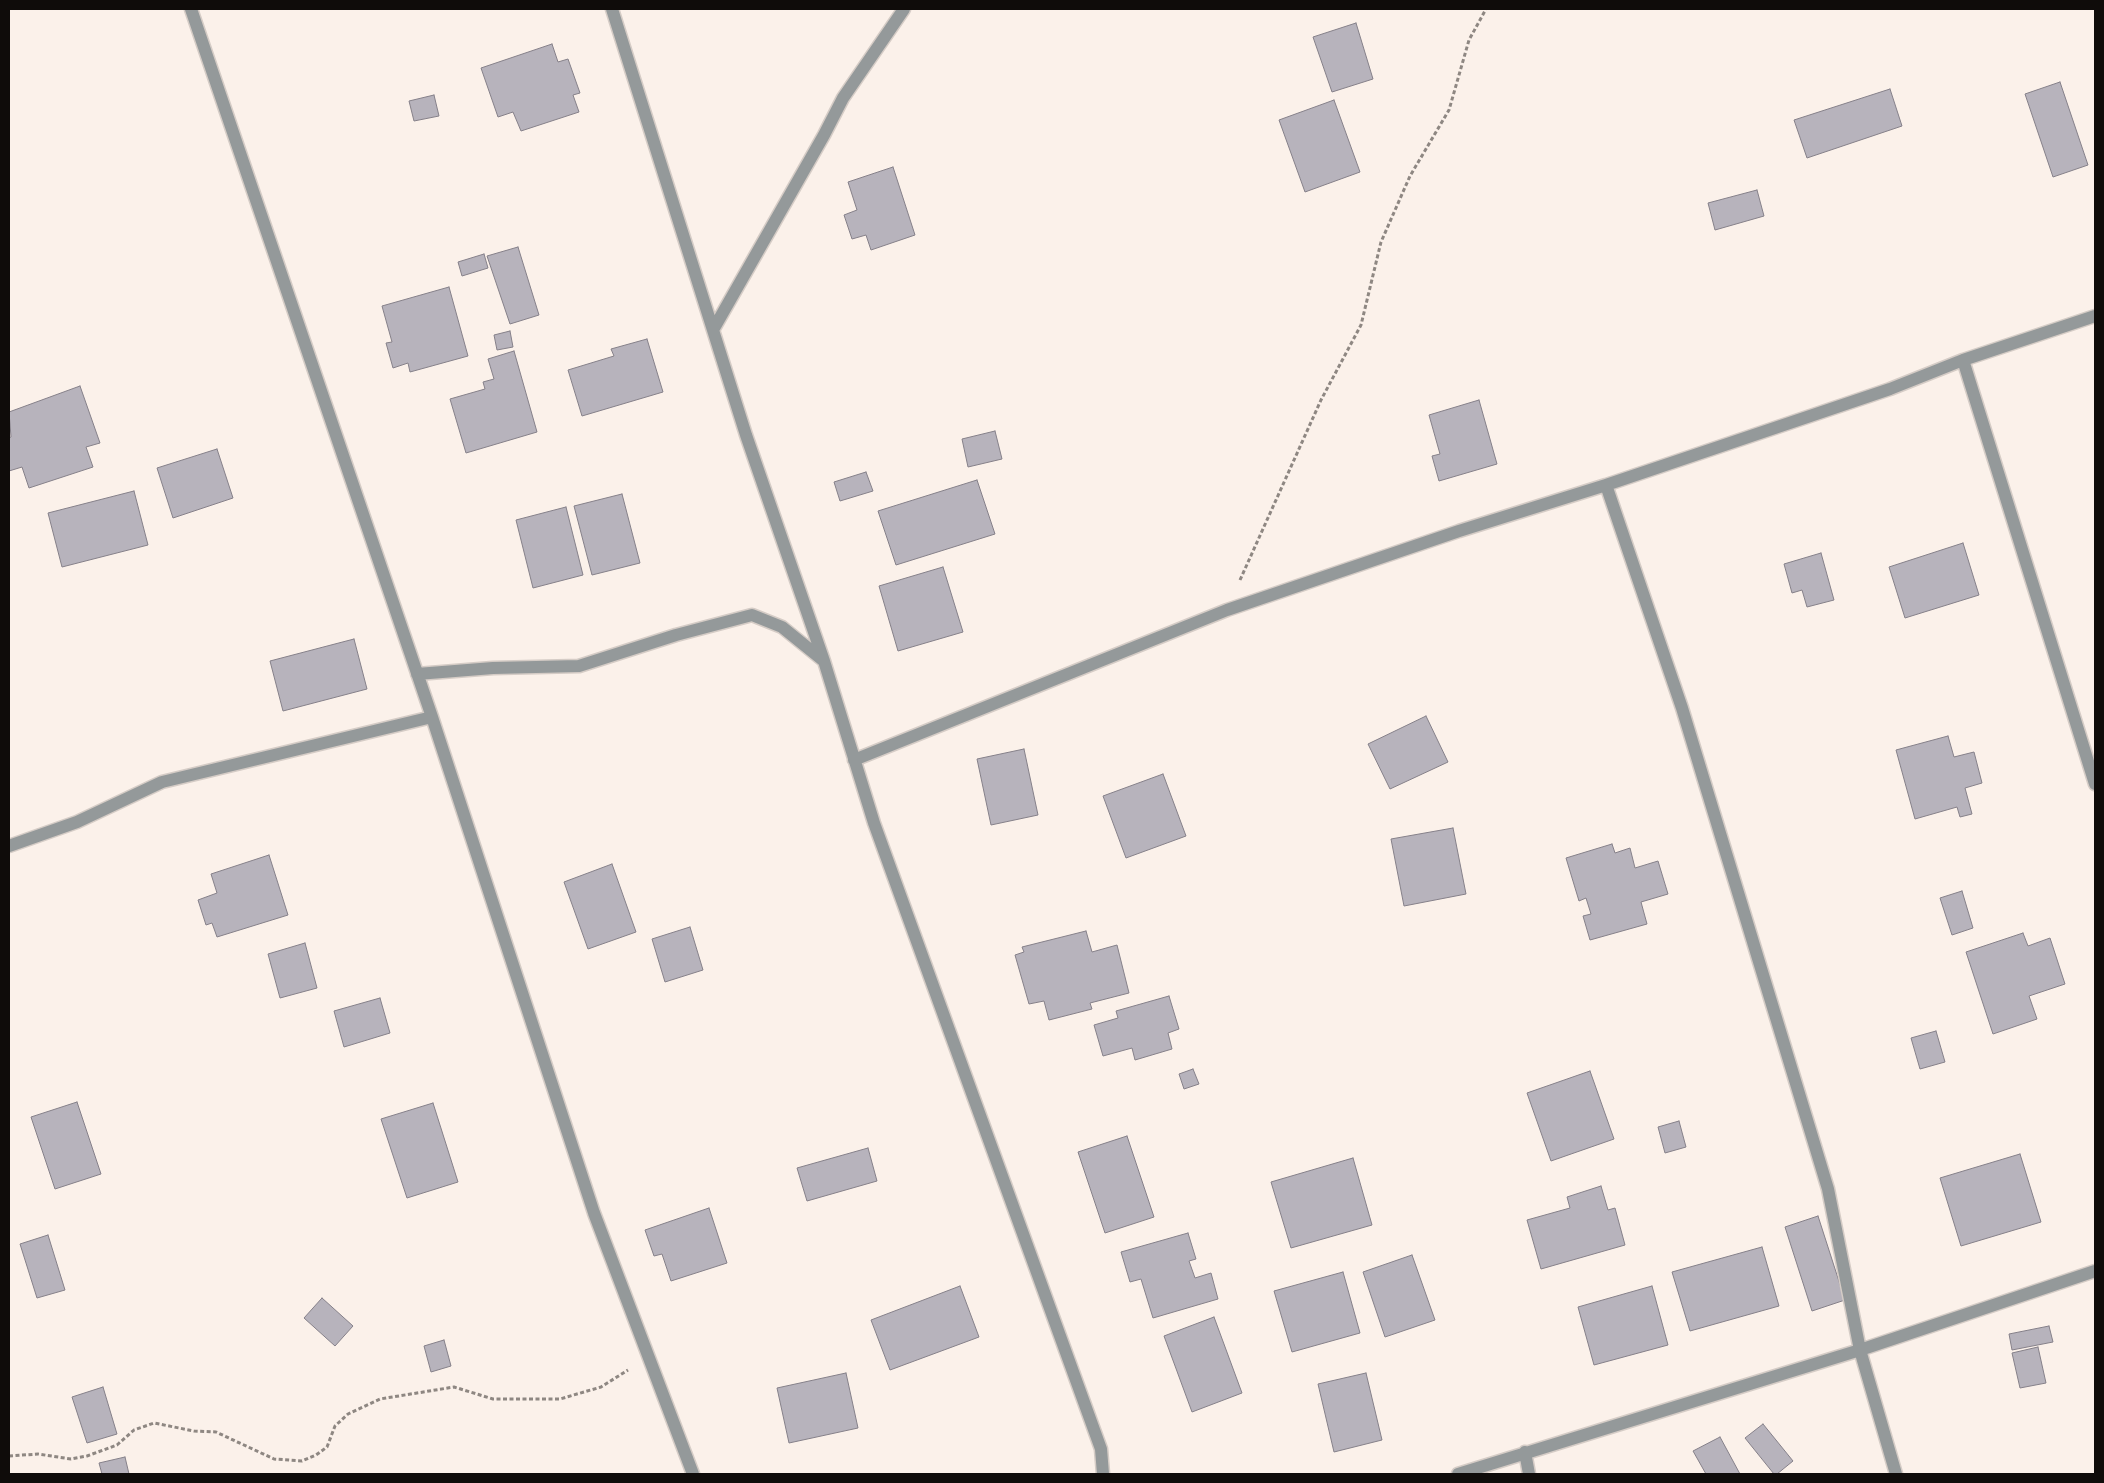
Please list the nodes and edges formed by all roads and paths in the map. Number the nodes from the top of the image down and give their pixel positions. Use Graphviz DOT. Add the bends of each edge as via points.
graph roads {
  1 [pos="191,9"];
  2 [pos="612,9"];
  3 [pos="904,9"];
  4 [pos="1486,9"];
  5 [pos="2095,316"];
  6 [pos="713,330"];
  7 [pos="1963,360"];
  8 [pos="1606,485"];
  9 [pos="1227,610"];
  10 [pos="824,661"];
  11 [pos="417,674"];
  12 [pos="432,717"];
  13 [pos="854,760"];
  14 [pos="2095,784"];
  15 [pos="9,846"];
  16 [pos="2095,1271"];
  17 [pos="1860,1350"];
  18 [pos="650,1356"];
  19 [pos="1525,1452"];
  20 [pos="9,1456"];
  21 [pos="693,1474"];
  22 [pos="1103,1474"];
  23 [pos="1458,1474"];
  24 [pos="1529,1474"];
  25 [pos="1896,1474"];
  1 -- 11 [label="street"];
  2 -- 6 [label="street"];
  3 -- 6 [label="street" via="843,98"];
  4 -- 9 [label="path" via="1469,40 1449,110 1410,176 1381,242 1361,325 1281,484"];
  5 -- 7 [label="street"];
  6 -- 10 [label="street"];
  7 -- 8 [label="street" via="1890,389"];
  7 -- 14 [label="street"];
  8 -- 9 [label="street" via="1459,530"];
  8 -- 17 [label="street" via="1682,708 1828,1189"];
  9 -- 13 [label="street"];
  10 -- 11 [label="street" via="782,627 752,615 579,666"];
  10 -- 13 [label="street"];
  11 -- 12 [label="street"];
  12 -- 15 [label="street" via="162,782 77,822"];
  12 -- 18 [label="street" via="594,1213"];
  13 -- 22 [label="street" via="1101,1449"];
  16 -- 17 [label="street"];
  17 -- 19 [label="street"];
  17 -- 25 [label="street"];
  18 -- 20 [label="path" via="601,1387 560,1399 493,1399 454,1387 380,1399 348,1414 335,1426 327,1447 302,1461 274,1459 216,1432 154,1423 134,1430 117,1445 87,1456 71,1459 38,1454"];
  18 -- 21 [label="street"];
  19 -- 23 [label="street"];
  19 -- 24 [label="street"];
}
